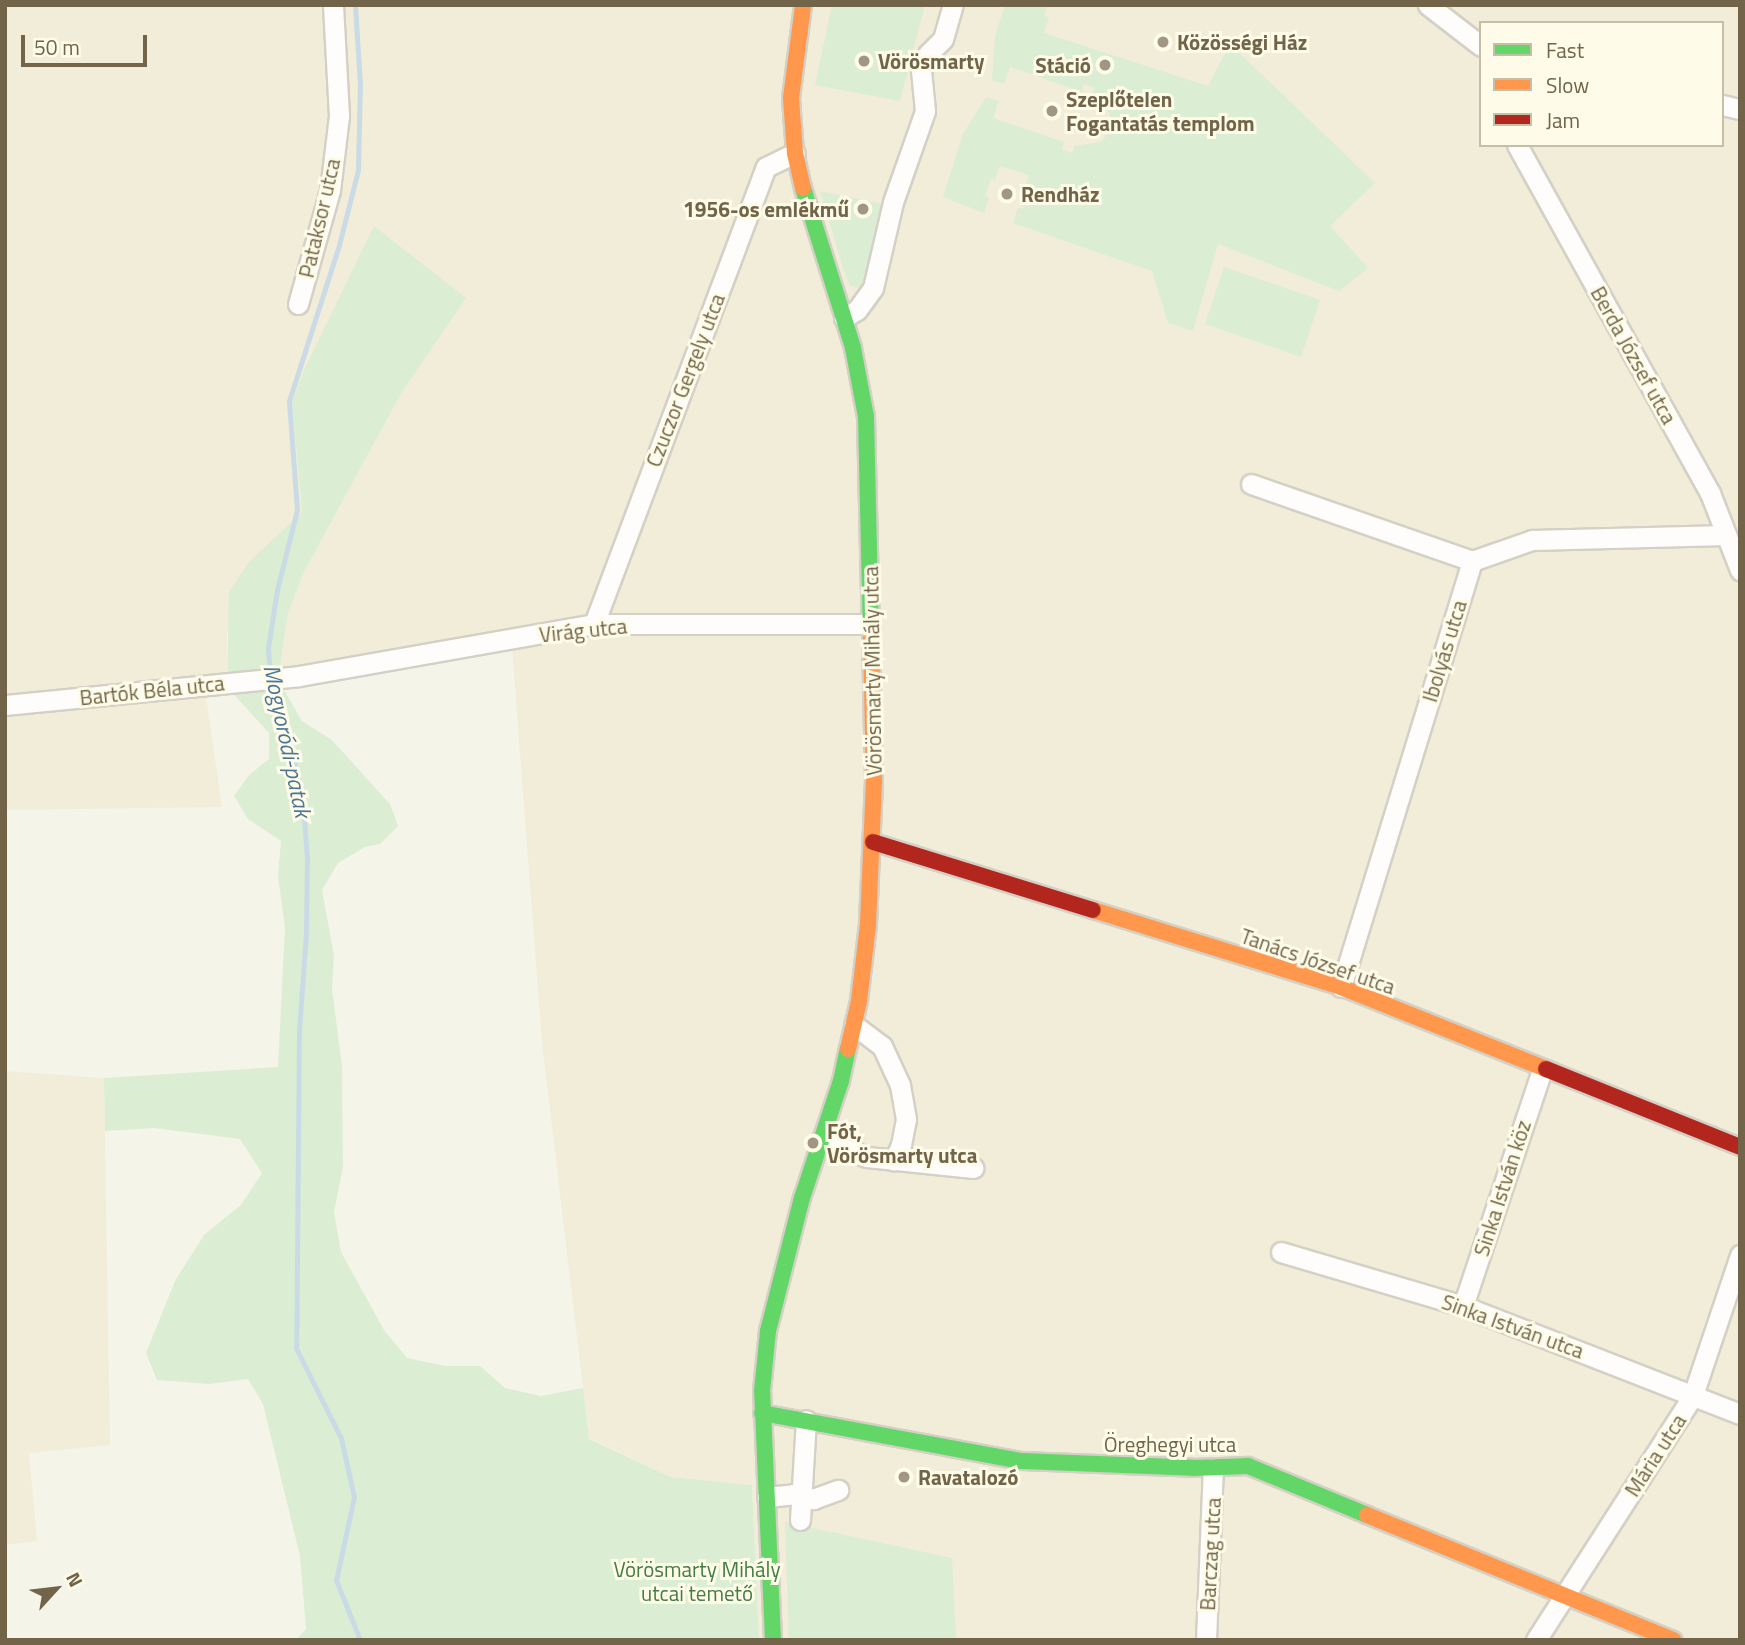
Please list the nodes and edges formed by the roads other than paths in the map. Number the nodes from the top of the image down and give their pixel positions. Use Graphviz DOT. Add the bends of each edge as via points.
graph roads {
  1 [pos="333,5"];
  2 [pos="803,5"];
  3 [pos="953,5"];
  4 [pos="1428,5"];
  5 [pos="1479,44"];
  6 [pos="1518,147"];
  7 [pos="795,153"];
  8 [pos="298,304"];
  9 [pos="844,318"];
  10 [pos="1251,484"];
  11 [pos="1726,535"];
  12 [pos="1472,561"];
  13 [pos="1740,570"];
  14 [pos="593,624"];
  15 [pos="870,624"];
  16 [pos="299,676"];
  17 [pos="5,705"];
  18 [pos="873,842"];
  19 [pos="1341,987"];
  20 [pos="854,1025"];
  21 [pos="1542,1070"];
  22 [pos="821,1140"];
  23 [pos="1740,1147"];
  24 [pos="894,1160"];
  25 [pos="973,1168"];
  26 [pos="1281,1252"];
  27 [pos="1740,1255"];
  28 [pos="1463,1306"];
  29 [pos="1693,1395"];
  30 [pos="762,1413"];
  31 [pos="1740,1414"];
  32 [pos="806,1420"];
  33 [pos="1213,1468"];
  34 [pos="838,1490"];
  35 [pos="766,1497"];
  36 [pos="803,1497"];
  37 [pos="800,1520"];
  38 [pos="1565,1597"];
  39 [pos="773,1640"];
  40 [pos="1206,1640"];
  41 [pos="1536,1640"];
  42 [pos="1674,1640"];
  1 -- 8 [label="street, Pataksor utca" via="338,129 330,190"];
  2 -- 7 [label="street, Vörösmarty Mihály utca" via="791,99"];
  3 -- 9 [label="street" via="943,39 928,54 921,70 925,111 893,202 873,288 857,310"];
  4 -- 5 [label="street"];
  6 -- 11 [label="street, Berda József utca" via="1710,493"];
  7 -- 9 [label="street, Vörösmarty Mihály utca"];
  7 -- 14 [label="street, Czuczor Gergely utca" via="766,167"];
  9 -- 15 [label="street, Vörösmarty Mihály utca" via="866,417"];
  10 -- 12 [label="street"];
  11 -- 12 [label="street" via="1532,540"];
  11 -- 13 [label="street, Berda József utca"];
  12 -- 19 [label="street, Ibolyás utca"];
  14 -- 15 [label="street, Virág utca"];
  14 -- 16 [label="street, Virág utca"];
  15 -- 18 [label="street, Vörösmarty Mihály utca"];
  16 -- 17 [label="street, Bartók Béla utca"];
  18 -- 19 [label="street, Tanács József utca"];
  18 -- 20 [label="street, Vörösmarty Mihály utca"];
  19 -- 21 [label="street, Tanács József utca"];
  20 -- 22 [label="street, Vörösmarty Mihály utca"];
  20 -- 24 [label="street" via="882,1046 900,1086 906,1119"];
  21 -- 23 [label="street, Tanács József utca"];
  21 -- 28 [label="street, Sinka István köz"];
  22 -- 24 [label="street" via="867,1157"];
  22 -- 30 [label="street, Vörösmarty Mihály utca" via="768,1331"];
  24 -- 25 [label="street"];
  26 -- 28 [label="street, Sinka István utca"];
  27 -- 29 [label="street, Mária utca"];
  28 -- 29 [label="street, Sinka István utca"];
  29 -- 31 [label="street, Sinka István utca"];
  29 -- 38 [label="street, Mária utca"];
  30 -- 32 [label="street, Öreghegyi utca"];
  30 -- 35 [label="street, Vörösmarty Mihály utca"];
  32 -- 33 [label="street, Öreghegyi utca" via="1021,1461"];
  32 -- 36 [label="street"];
  33 -- 38 [label="street, Öreghegyi utca" via="1248,1466"];
  33 -- 40 [label="street, Barczag utca"];
  34 -- 36 [label="street" via="814,1499"];
  35 -- 36 [label="street"];
  35 -- 39 [label="street, Vörösmarty Mihály utca"];
  36 -- 37 [label="street"];
  38 -- 41 [label="street, Mária utca"];
  38 -- 42 [label="street, Öreghegyi utca"];
}
